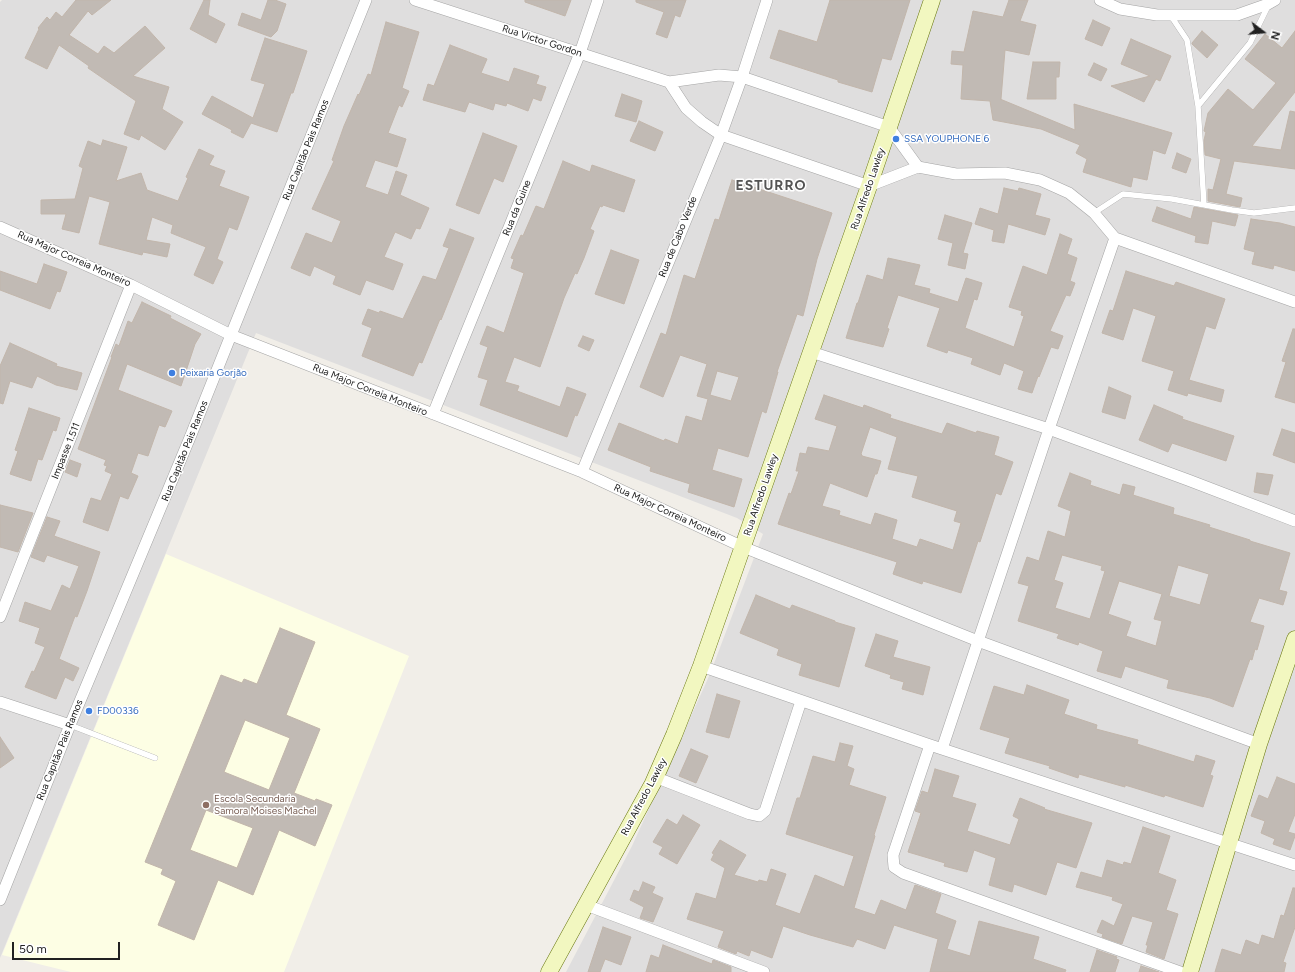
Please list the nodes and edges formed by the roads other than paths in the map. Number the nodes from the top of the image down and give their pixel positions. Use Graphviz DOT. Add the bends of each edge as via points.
graph roads {
  1 [pos="366,0"];
  2 [pos="416,0"];
  3 [pos="598,0"];
  4 [pos="767,0"];
  5 [pos="932,0"];
  6 [pos="1100,0"];
  7 [pos="1272,2"];
  8 [pos="1171,15"];
  9 [pos="580,53"];
  10 [pos="742,77"];
  11 [pos="668,82"];
  12 [pos="1198,106"];
  13 [pos="890,128"];
  14 [pos="720,135"];
  15 [pos="918,167"];
  16 [pos="869,186"];
  17 [pos="1204,205"];
  18 [pos="1295,208"];
  19 [pos="1094,213"];
  20 [pos="0,227"];
  21 [pos="1115,238"];
  22 [pos="131,284"];
  23 [pos="1295,302"];
  24 [pos="231,335"];
  25 [pos="811,352"];
  26 [pos="433,414"];
  27 [pos="1049,429"];
  28 [pos="582,472"];
  29 [pos="1295,521"];
  30 [pos="743,546"];
  31 [pos="0,617"];
  32 [pos="1295,639"];
  33 [pos="978,641"];
  34 [pos="701,666"];
  35 [pos="801,701"];
  36 [pos="0,702"];
  37 [pos="70,725"];
  38 [pos="1259,744"];
  39 [pos="930,745"];
  40 [pos="942,749"];
  41 [pos="155,758"];
  42 [pos="655,777"];
  43 [pos="1229,844"];
  44 [pos="1295,865"];
  45 [pos="0,900"];
  46 [pos="586,906"];
  47 [pos="549,972"];
  48 [pos="764,972"];
  49 [pos="1180,972"];
  50 [pos="1190,972"];
  1 -- 24 [label="street, Rua Capitão Pais Ramos"];
  2 -- 9 [label="street, Rua Victor Gordon"];
  3 -- 9 [label="street, Rua da Guine"];
  4 -- 10 [label="street, Rua de Cabo Verde"];
  5 -- 13 [label="main road, Rua Alfredo Lawley"];
  6 -- 8 [label="street" via="1120,9"];
  7 -- 8 [label="street" via="1237,16"];
  7 -- 12 [label="lane" via="1250,43"];
  8 -- 12 [label="lane" via="1187,40"];
  9 -- 11 [label="street, Rua Victor Gordon"];
  9 -- 26 [label="street, Rua da Guine"];
  10 -- 11 [label="street" via="719,75"];
  10 -- 13 [label="street"];
  10 -- 14 [label="street, Rua de Cabo Verde"];
  11 -- 14 [label="street" via="686,108"];
  12 -- 17 [label="lane"];
  13 -- 15 [label="street"];
  13 -- 16 [label="main road, Rua Alfredo Lawley"];
  14 -- 16 [label="street"];
  14 -- 28 [label="street, Rua de Cabo Verde"];
  15 -- 16 [label="street"];
  15 -- 19 [label="street" via="956,174 1005,173 1040,180 1070,193"];
  16 -- 25 [label="main road, Rua Alfredo Lawley"];
  17 -- 18 [label="lane" via="1254,213"];
  17 -- 19 [label="lane" via="1124,194"];
  19 -- 21 [label="street"];
  20 -- 22 [label="street, Rua Major Correia Monteiro"];
  21 -- 23 [label="street"];
  21 -- 27 [label="street"];
  22 -- 24 [label="street, Rua Major Correia Monteiro"];
  22 -- 31 [label="street, Impasse 1.511"];
  24 -- 26 [label="street, Rua Major Correia Monteiro"];
  24 -- 37 [label="street, Rua Capitão Pais Ramos"];
  25 -- 27 [label="street"];
  25 -- 30 [label="main road, Rua Alfredo Lawley"];
  26 -- 28 [label="street, Rua Major Correia Monteiro"];
  27 -- 29 [label="street"];
  27 -- 33 [label="street"];
  28 -- 30 [label="street, Rua Major Correia Monteiro"];
  30 -- 33 [label="street, Rua Major Correia Monteiro"];
  30 -- 34 [label="main road, Rua Alfredo Lawley"];
  32 -- 38 [label="main road"];
  33 -- 38 [label="street, Rua Major Correia Monteiro"];
  33 -- 40 [label="street"];
  34 -- 35 [label="street"];
  34 -- 42 [label="main road, Rua Alfredo Lawley"];
  35 -- 39 [label="street"];
  35 -- 42 [label="street" via="765,811 759,816"];
  36 -- 37 [label="street"];
  37 -- 41 [label="lane"];
  37 -- 45 [label="street, Rua Capitão Pais Ramos"];
  38 -- 43 [label="main road"];
  39 -- 40 [label="street"];
  39 -- 49 [label="street" via="893,855 894,867 903,873"];
  40 -- 43 [label="street"];
  42 -- 46 [label="main road, Rua Alfredo Lawley"];
  43 -- 44 [label="street"];
  43 -- 50 [label="main road"];
  46 -- 47 [label="main road, Rua Alfredo Lawley"];
  46 -- 48 [label="street"];
}
